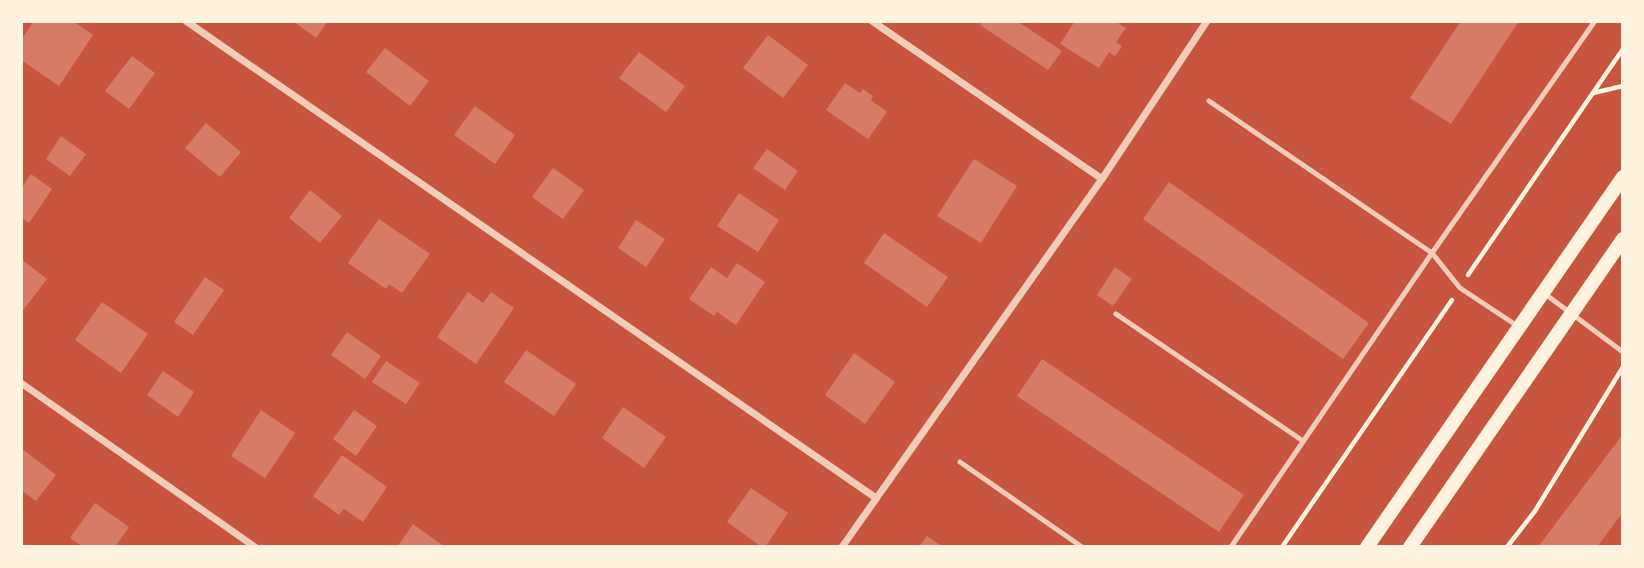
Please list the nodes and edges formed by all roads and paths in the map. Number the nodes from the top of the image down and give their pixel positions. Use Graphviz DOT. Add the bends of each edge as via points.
graph roads {
  1 [pos="186,21"];
  2 [pos="873,21"];
  3 [pos="1207,21"];
  4 [pos="1595,21"];
  5 [pos="1623,86"];
  6 [pos="1592,93"];
  7 [pos="1209,101"];
  8 [pos="1623,177"];
  9 [pos="1102,179"];
  10 [pos="1623,239"];
  11 [pos="1432,253"];
  12 [pos="1542,292"];
  13 [pos="1572,312"];
  14 [pos="1116,314"];
  15 [pos="1519,327"];
  16 [pos="1623,352"];
  17 [pos="1623,367"];
  18 [pos="21,383"];
  19 [pos="1303,442"];
  20 [pos="960,462"];
  21 [pos="876,498"];
  22 [pos="255,547"];
  23 [pos="842,547"];
  24 [pos="1082,547"];
  25 [pos="1231,547"];
  26 [pos="1367,547"];
  27 [pos="1410,547"];
  28 [pos="1507,547"];
  1 -- 21 [label="street"];
  2 -- 9 [label="street"];
  3 -- 9 [label="street"];
  4 -- 11 [label="lane"];
  5 -- 6 [label="path"];
  7 -- 11 [label="lane"];
  8 -- 12 [label="main road"];
  9 -- 21 [label="street"];
  10 -- 13 [label="main road"];
  11 -- 15 [label="lane" via="1460,288"];
  11 -- 19 [label="lane"];
  12 -- 13 [label="lane"];
  12 -- 15 [label="main road"];
  13 -- 16 [label="lane"];
  13 -- 27 [label="main road"];
  14 -- 19 [label="lane"];
  15 -- 26 [label="main road"];
  17 -- 28 [label="path" via="1535,511"];
  18 -- 22 [label="street"];
  19 -- 25 [label="lane"];
  20 -- 24 [label="lane"];
  21 -- 23 [label="street"];
}
